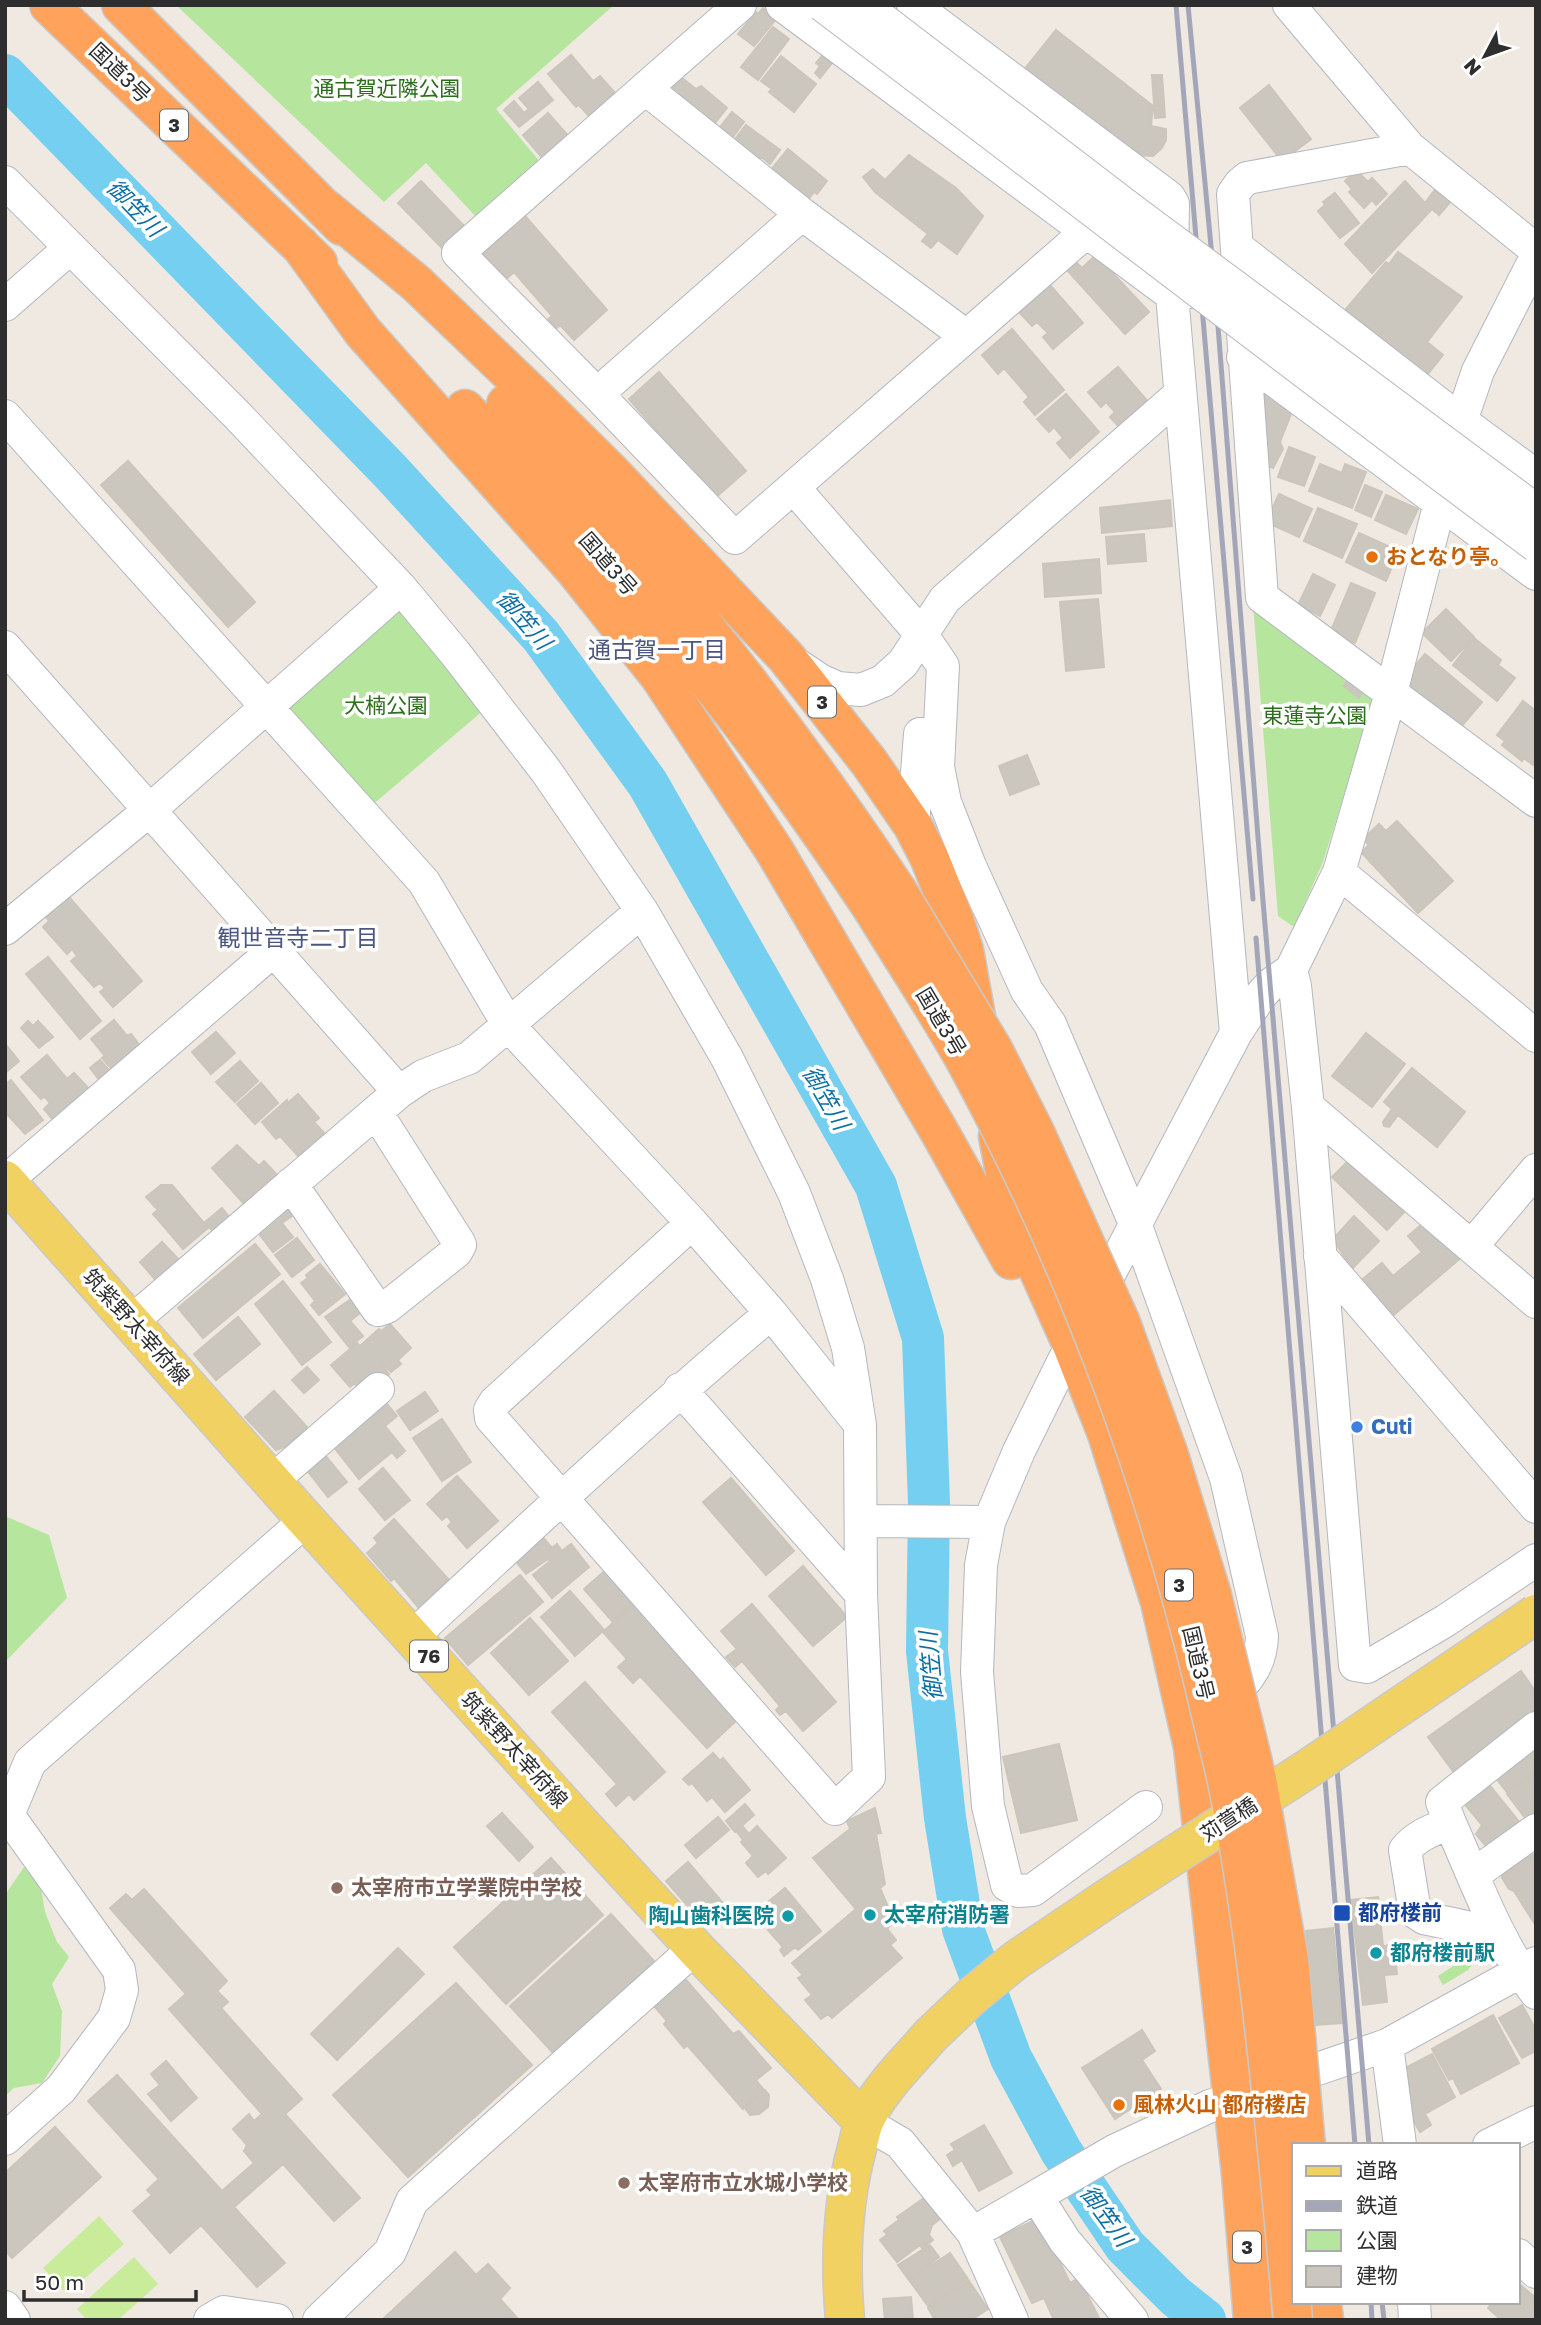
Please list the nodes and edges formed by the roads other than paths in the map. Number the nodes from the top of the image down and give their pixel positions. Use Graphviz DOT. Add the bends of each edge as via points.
graph roads {
  1 [pos="49,5"];
  2 [pos="121,5"];
  3 [pos="740,5"];
  4 [pos="782,5"];
  5 [pos="822,5"];
  6 [pos="864,5"];
  7 [pos="913,5"];
  8 [pos="1289,5"];
  9 [pos="998,69"];
  10 [pos="646,89"];
  11 [pos="948,131"];
  12 [pos="1410,148"];
  13 [pos="5,182"];
  14 [pos="326,209"];
  15 [pos="802,214"];
  16 [pos="1085,233"];
  17 [pos="300,245"];
  18 [pos="70,247"];
  19 [pos="1237,247"];
  20 [pos="1535,257"];
  21 [pos="1239,285"];
  22 [pos="1172,295"];
  23 [pos="5,305"];
  24 [pos="966,336"];
  25 [pos="1243,356"];
  26 [pos="597,394"];
  27 [pos="1179,395"];
  28 [pos="5,416"];
  29 [pos="1461,421"];
  30 [pos="1536,476"];
  31 [pos="794,488"];
  32 [pos="1439,502"];
  33 [pos="1536,510"];
  34 [pos="1536,546"];
  35 [pos="1536,574"];
  36 [pos="401,588"];
  37 [pos="922,635"];
  38 [pos="5,647"];
  39 [pos="786,657"];
  40 [pos="1391,693"];
  41 [pos="267,707"];
  42 [pos="1536,801"];
  43 [pos="151,809"];
  44 [pos="913,826"];
  45 [pos="1339,872"];
  46 [pos="885,899"];
  47 [pos="642,911"];
  48 [pos="5,929"];
  49 [pos="274,950"];
  50 [pos="1291,970"];
  51 [pos="509,1026"];
  52 [pos="1237,1033"];
  53 [pos="1536,1035"];
  54 [pos="388,1102"];
  55 [pos="1308,1107"];
  56 [pos="1536,1170"];
  57 [pos="5,1181"];
  58 [pos="291,1184"];
  59 [pos="692,1223"];
  60 [pos="1136,1226"];
  61 [pos="1472,1246"];
  62 [pos="1320,1256"];
  63 [pos="1536,1302"];
  64 [pos="771,1313"];
  65 [pos="131,1322"];
  66 [pos="1067,1356"];
  67 [pos="378,1389"];
  68 [pos="680,1390"];
  69 [pos="860,1425"];
  70 [pos="272,1481"];
  71 [pos="560,1498"];
  72 [pos="1536,1507"];
  73 [pos="872,1521"];
  74 [pos="982,1522"];
  75 [pos="296,1528"];
  76 [pos="1536,1560"];
  77 [pos="861,1594"];
  78 [pos="1536,1614"];
  79 [pos="412,1637"];
  80 [pos="1536,1728"];
  81 [pos="1193,1746"];
  82 [pos="1146,1807"];
  83 [pos="7,1816"];
  84 [pos="1450,1823"];
  85 [pos="1536,1830"];
  86 [pos="1473,1875"];
  87 [pos="1499,1934"];
  88 [pos="695,1948"];
  89 [pos="1531,1976"];
  90 [pos="1387,2045"];
  91 [pos="1221,2102"];
  92 [pos="864,2122"];
  93 [pos="1536,2122"];
  94 [pos="5,2139"];
  95 [pos="1306,2143"];
  96 [pos="1400,2143"];
  97 [pos="1493,2143"];
  98 [pos="1229,2178"];
  99 [pos="1040,2195"];
  100 [pos="973,2233"];
  101 [pos="1536,2242"];
  102 [pos="1520,2249"];
  103 [pos="1520,2257"];
  104 [pos="1536,2272"];
  105 [pos="5,2307"];
  106 [pos="14,2320"];
  107 [pos="209,2320"];
  108 [pos="277,2320"];
  109 [pos="319,2320"];
  110 [pos="845,2320"];
  111 [pos="1012,2320"];
  112 [pos="1132,2320"];
  113 [pos="1230,2320"];
  114 [pos="1253,2320"];
  115 [pos="1293,2320"];
  1 -- 17 [label="highway, 国道3号 / 3"];
  2 -- 14 [label="highway, 国道3号 / 3"];
  3 -- 10 [label="street"];
  4 -- 11 [label="street"];
  5 -- 34 [label="street, bridge"];
  6 -- 33 [label="street, bridge" via="1153,227"];
  7 -- 9 [label="street"];
  8 -- 12 [label="street"];
  9 -- 11 [label="street"];
  9 -- 22 [label="street" via="1170,197"];
  10 -- 15 [label="street"];
  10 -- 26 [label="street" via="458,253"];
  11 -- 16 [label="street"];
  12 -- 19 [label="street" via="1247,178 1233,194"];
  12 -- 20 [label="street"];
  13 -- 18 [label="street"];
  14 -- 39 [label="highway, 3" via="417,284 564,425"];
  14 -- 46 [label="highway, 国道3号 / 3" via="615,519 708,630 824,782"];
  15 -- 24 [label="street"];
  15 -- 26 [label="street"];
  16 -- 22 [label="street"];
  16 -- 24 [label="street"];
  17 -- 46 [label="highway, 国道3号 / 3" via="391,331 592,544 684,651 812,819"];
  17 -- 66 [label="highway, 3" via="363,332 574,569 660,677 774,850"];
  18 -- 23 [label="street"];
  18 -- 36 [label="street"];
  19 -- 21 [label="street"];
  19 -- 29 [label="street"];
  20 -- 29 [label="street" via="1478,371"];
  21 -- 22 [label="street"];
  21 -- 25 [label="street"];
  22 -- 27 [label="street"];
  24 -- 31 [label="street"];
  25 -- 32 [label="street"];
  25 -- 40 [label="street" via="1262,597"];
  26 -- 31 [label="street" via="735,538"];
  27 -- 37 [label="street" via="945,599"];
  27 -- 52 [label="street"];
  28 -- 41 [label="street"];
  29 -- 30 [label="street"];
  29 -- 32 [label="street"];
  31 -- 37 [label="street"];
  32 -- 35 [label="street"];
  32 -- 40 [label="street"];
  36 -- 41 [label="street"];
  36 -- 47 [label="street" via="546,771"];
  37 -- 39 [label="street" via="903,663 883,681 861,690 838,688"];
  37 -- 44 [label="street" via="925,677"];
  37 -- 60 [label="street" via="943,666 937,768 945,802 1027,991 1049,1024"];
  38 -- 43 [label="street"];
  39 -- 44 [label="highway, 3"];
  40 -- 42 [label="street"];
  40 -- 45 [label="street"];
  41 -- 43 [label="street"];
  41 -- 51 [label="street" via="424,882"];
  43 -- 48 [label="street"];
  43 -- 49 [label="street"];
  44 -- 66 [label="highway, 3" via="964,950 1010,1198"];
  45 -- 50 [label="street"];
  45 -- 53 [label="street"];
  46 -- 95 [label="highway, 国道3号 / 3, bridge" via="993,1049 1121,1323 1169,1455 1212,1595 1257,1779 1289,1959"];
  46 -- 115 [label="highway, 国道3号 / 3, bridge" via="1051,1233 1144,1473 1185,1604 1232,1804 1261,1993"];
  47 -- 51 [label="street"];
  47 -- 69 [label="street" via="727,1058 794,1193 848,1348"];
  49 -- 54 [label="street"];
  49 -- 57 [label="street"];
  50 -- 52 [label="street" via="1261,995"];
  50 -- 55 [label="street"];
  51 -- 54 [label="street" via="469,1058 423,1076"];
  51 -- 59 [label="street"];
  52 -- 60 [label="street"];
  54 -- 58 [label="street"];
  54 -- 58 [label="street" via="460,1245 456,1252 378,1310"];
  55 -- 61 [label="street"];
  55 -- 62 [label="street"];
  56 -- 61 [label="street"];
  57 -- 65 [label="main road, 筑紫野太宰府線 / 76"];
  58 -- 65 [label="street"];
  59 -- 64 [label="street"];
  59 -- 71 [label="street" via="490,1410 491,1418"];
  60 -- 66 [label="street"];
  60 -- 81 [label="street" via="1226,1478 1262,1636 1255,1668"];
  61 -- 63 [label="street"];
  62 -- 72 [label="street"];
  62 -- 76 [label="street" via="1355,1665 1367,1667 1445,1622"];
  64 -- 68 [label="street"];
  64 -- 69 [label="street"];
  65 -- 70 [label="main road, 筑紫野太宰府線 / 76"];
  66 -- 74 [label="street"];
  66 -- 81 [label="highway, 3" via="1107,1434 1160,1602"];
  66 -- 91 [label="highway, 3" via="1159,1667 1178,1771"];
  67 -- 70 [label="street"];
  68 -- 71 [label="street"];
  68 -- 77 [label="street"];
  69 -- 73 [label="street"];
  70 -- 75 [label="main road, 筑紫野太宰府線 / 76"];
  71 -- 77 [label="street" via="835,1809 869,1777"];
  71 -- 79 [label="street"];
  73 -- 74 [label="street"];
  73 -- 77 [label="street"];
  74 -- 82 [label="street" via="977,1672 988,1806 1007,1885 1018,1891 1033,1890"];
  75 -- 79 [label="main road, 筑紫野太宰府線 / 76"];
  75 -- 83 [label="street" via="30,1762"];
  78 -- 92 [label="main road, 苅萱橋, bridge" via="1016,1960 930,2036"];
  79 -- 88 [label="main road, 筑紫野太宰府線 / 76"];
  80 -- 84 [label="street" via="1442,1802"];
  81 -- 91 [label="highway, 3" via="1213,1911"];
  83 -- 94 [label="street" via="119,1970 122,1990 114,2018 61,2089"];
  84 -- 86 [label="street"];
  84 -- 87 [label="street" via="1419,1837 1405,1850 1415,1912 1424,1918"];
  85 -- 86 [label="street"];
  86 -- 87 [label="street"];
  87 -- 89 [label="street"];
  88 -- 92 [label="main road, 筑紫野太宰府線 / 76"];
  88 -- 109 [label="street" via="412,2201 390,2252"];
  89 -- 90 [label="street"];
  90 -- 91 [label="street"];
  90 -- 96 [label="street"];
  91 -- 98 [label="highway, 3"];
  91 -- 99 [label="street" via="1114,2151"];
  92 -- 100 [label="street" via="900,2143"];
  92 -- 110 [label="main road, 苅萱橋" via="851,2170 844,2231"];
  93 -- 97 [label="street"];
  98 -- 113 [label="highway, 3"];
  98 -- 114 [label="highway, 3"];
  99 -- 100 [label="street"];
  99 -- 112 [label="street" via="1065,2241"];
  100 -- 111 [label="street"];
  101 -- 102 [label="street"];
  103 -- 104 [label="street"];
  105 -- 106 [label="street"];
  107 -- 108 [label="street" via="224,2312"];
}
